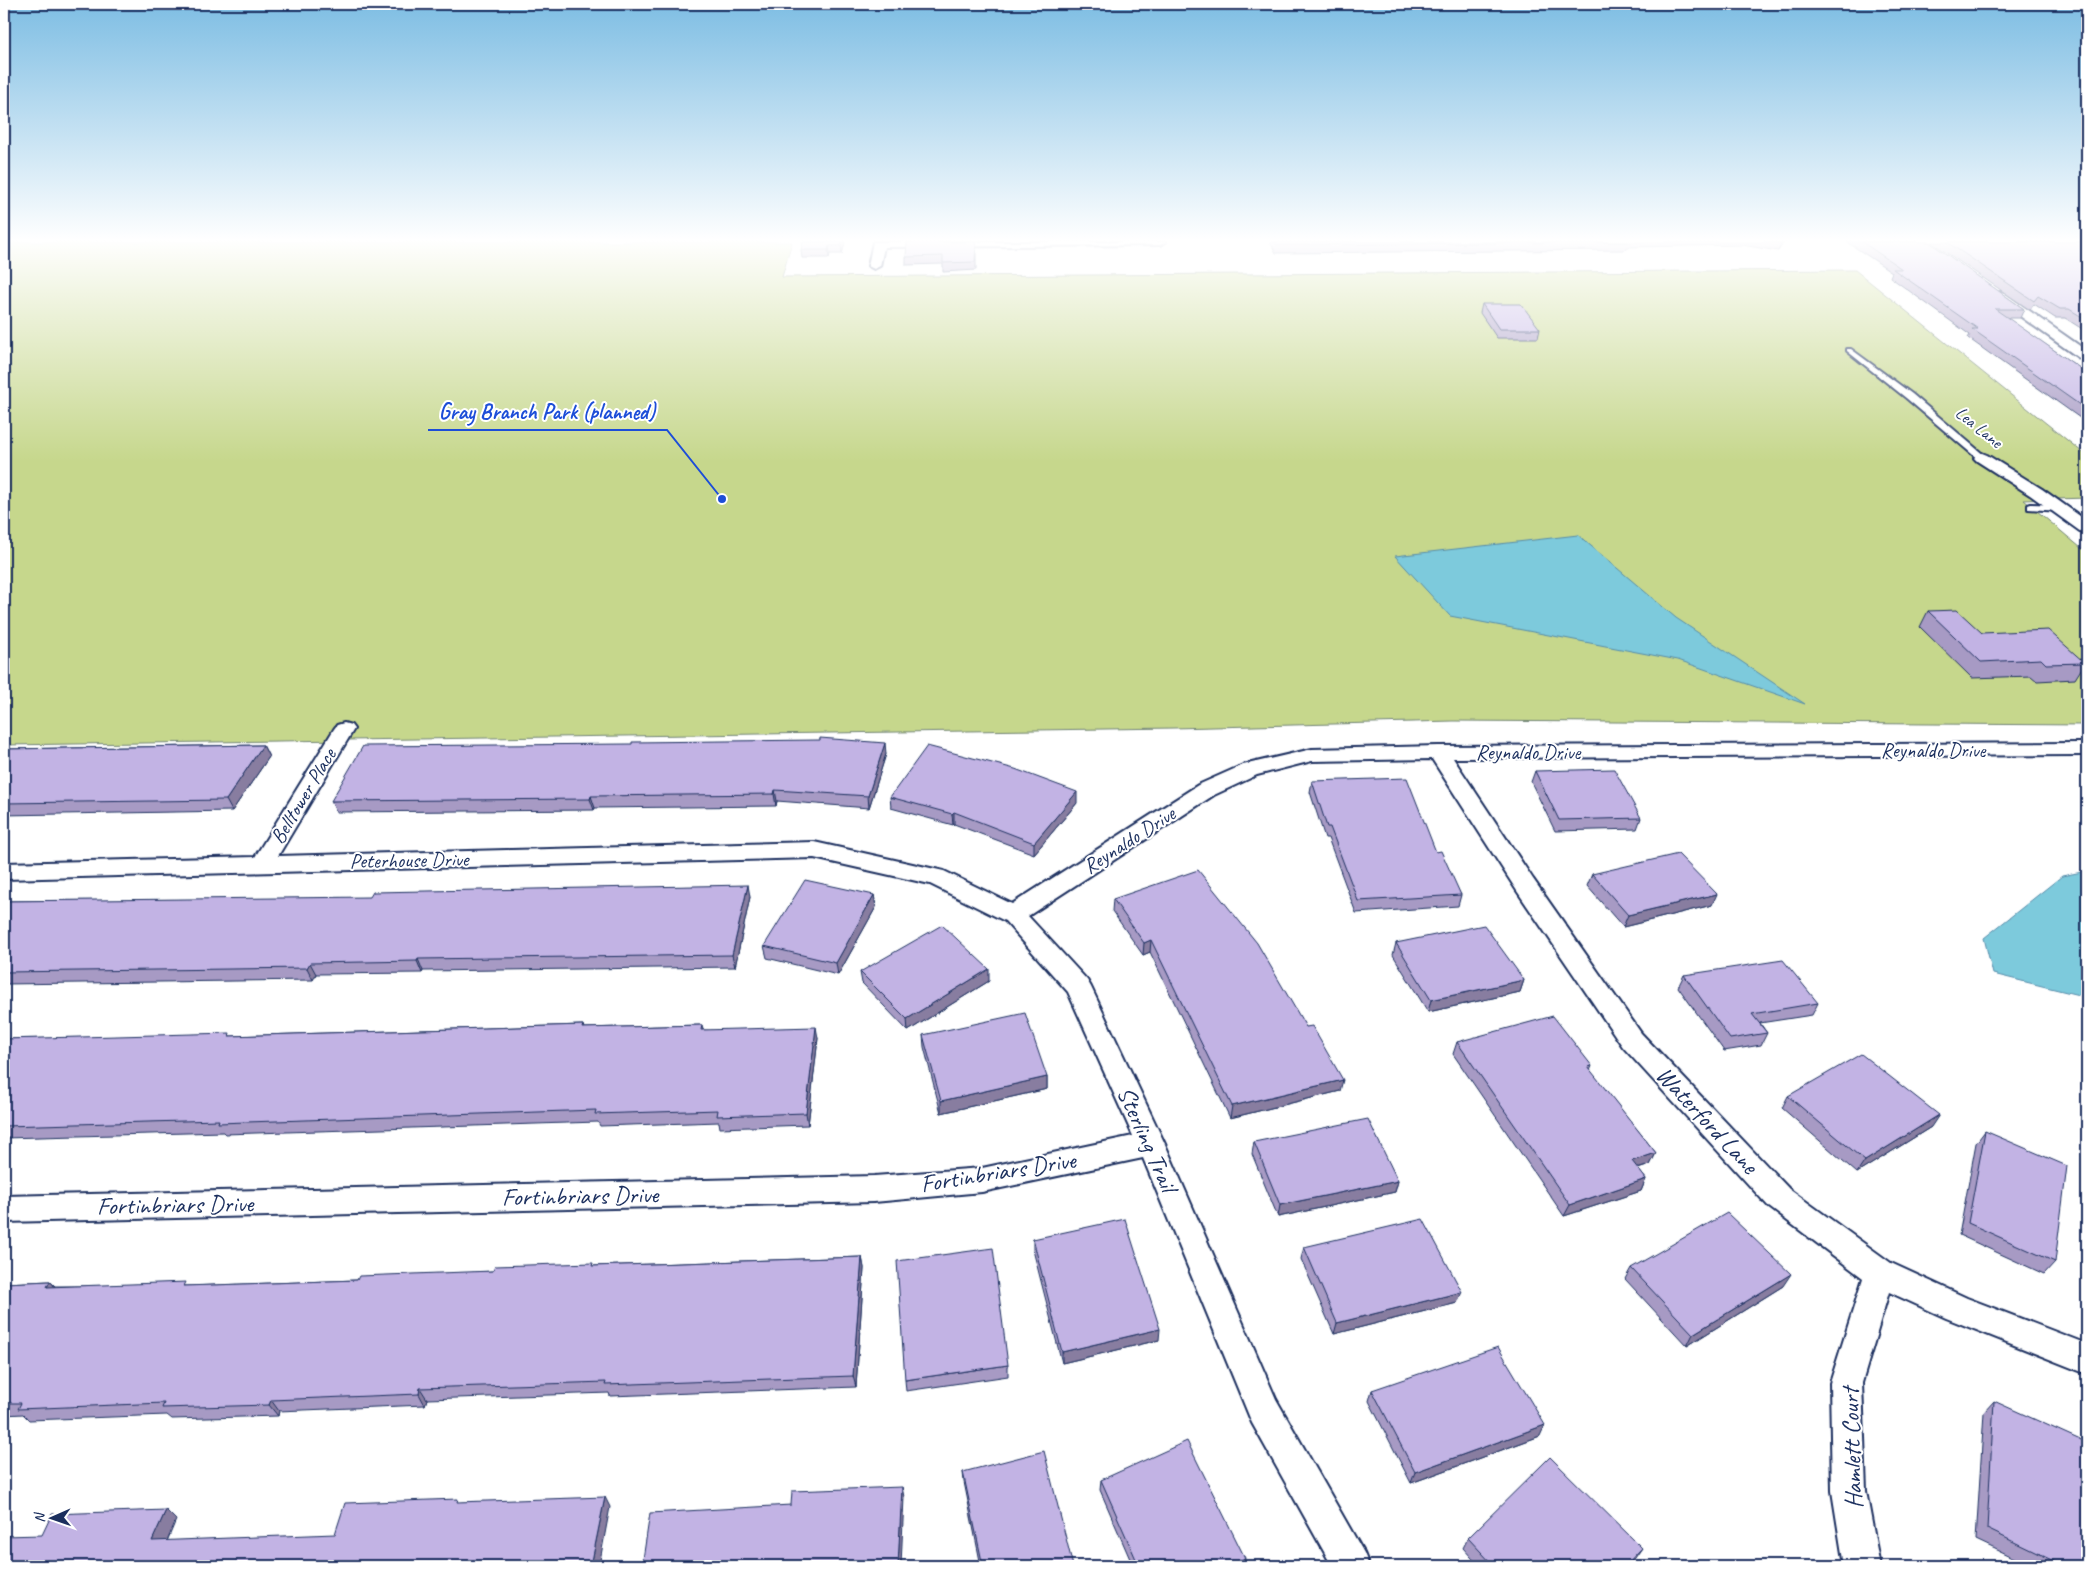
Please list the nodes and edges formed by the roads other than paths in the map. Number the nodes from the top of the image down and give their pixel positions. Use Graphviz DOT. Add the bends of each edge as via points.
graph roads {
  1 [pos="2028,315"];
  2 [pos="1849,350"];
  3 [pos="2087,357"];
  4 [pos="1982,458"];
  5 [pos="2031,507"];
  6 [pos="2061,508"];
  7 [pos="2087,508"];
  8 [pos="2087,529"];
  9 [pos="344,728"];
  10 [pos="2087,749"];
  11 [pos="1438,752"];
  12 [pos="814,850"];
  13 [pos="262,864"];
  14 [pos="4,871"];
  15 [pos="1013,915"];
  16 [pos="1151,1144"];
  17 [pos="4,1209"];
  18 [pos="1880,1273"];
  19 [pos="2087,1359"];
  20 [pos="1351,1566"];
  21 [pos="1862,1566"];
  1 -- 3 [label="street"];
  2 -- 4 [label="lane, Lea Lane" via="1910,396"];
  4 -- 6 [label="street, Lea Lane"];
  5 -- 6 [label="lane"];
  6 -- 7 [label="street"];
  6 -- 8 [label="street, Lea Lane"];
  9 -- 13 [label="street, Belltower Place"];
  10 -- 11 [label="street, Reynaldo Drive"];
  11 -- 15 [label="street, Reynaldo Drive" via="1312,756 1250,770 1206,790"];
  11 -- 18 [label="street, Waterford Lane" via="1632,1040 1779,1198"];
  12 -- 13 [label="street, Peterhouse Drive"];
  12 -- 15 [label="street, Sterling Trail" via="936,877"];
  13 -- 14 [label="street, Peterhouse Drive"];
  15 -- 16 [label="street, Sterling Trail" via="1078,987"];
  16 -- 17 [label="street, Fortinbriars Drive" via="982,1180 874,1189"];
  16 -- 20 [label="street, Sterling Trail" via="1264,1411"];
  18 -- 19 [label="street, Waterford Lane" via="1957,1308"];
  18 -- 21 [label="street, Hamlett Court" via="1846,1383 1850,1491"];
}
